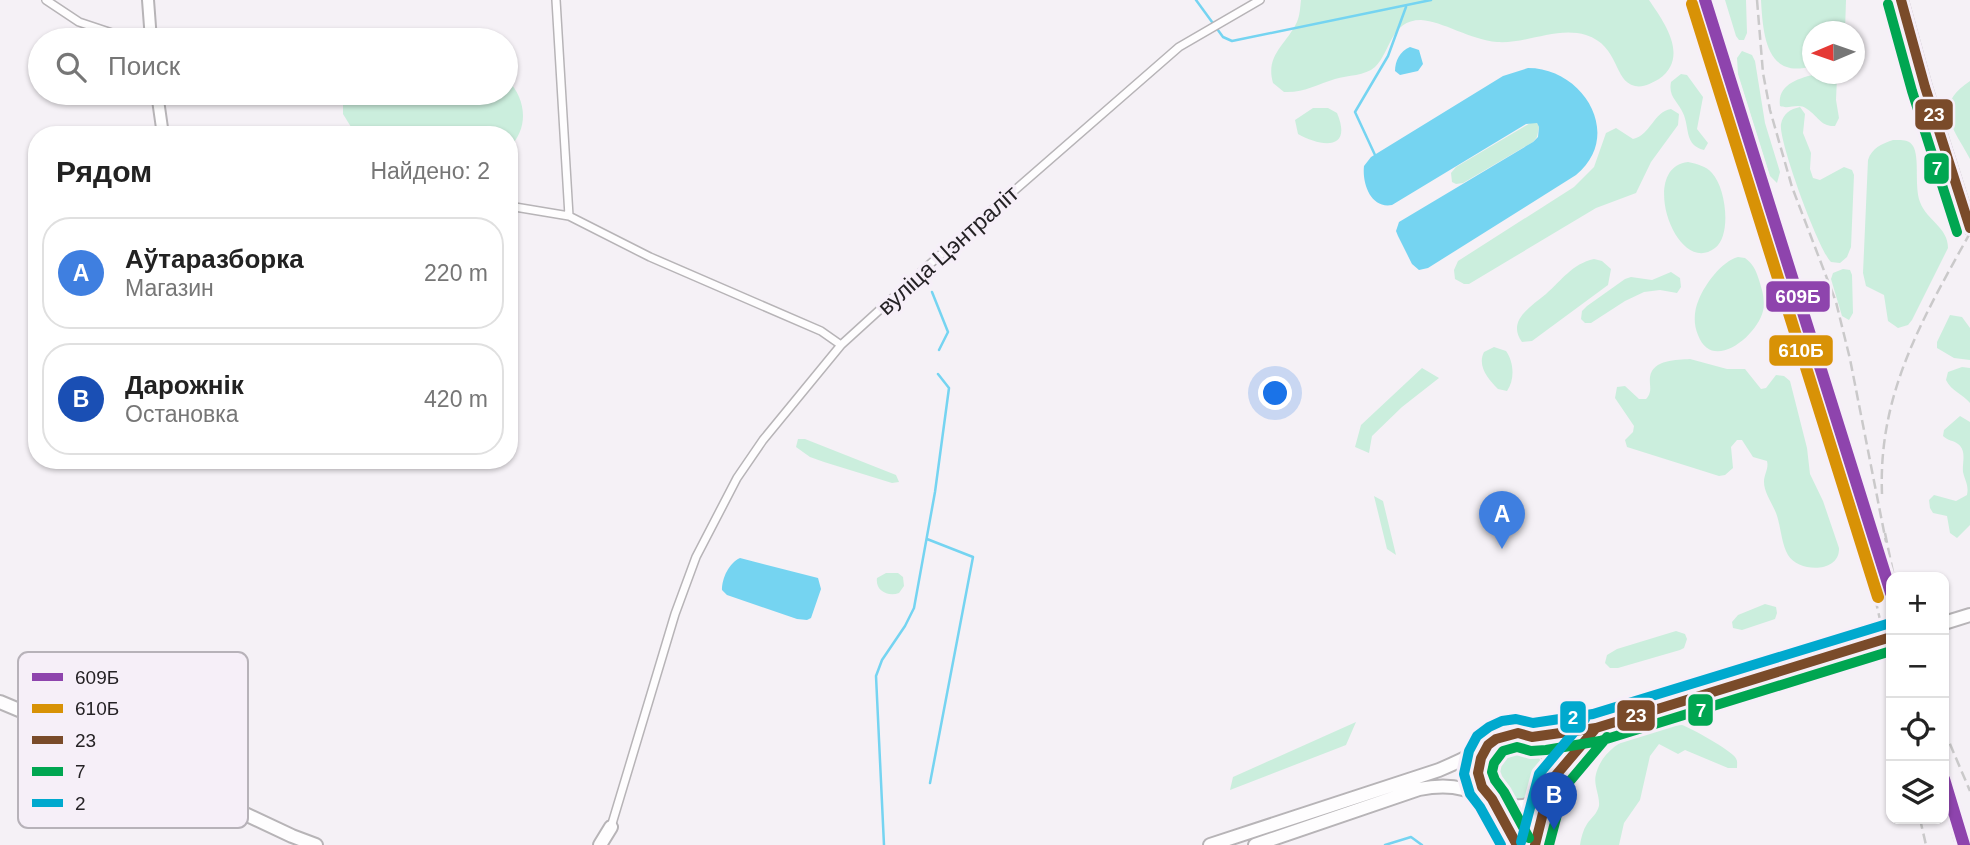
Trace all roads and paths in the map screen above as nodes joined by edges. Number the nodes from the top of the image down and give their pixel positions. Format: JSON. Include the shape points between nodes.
{"nodes":[{"id":1,"x":46,"y":0,"type":"edge"},
{"id":2,"x":148,"y":0,"type":"edge"},
{"id":3,"x":556,"y":0,"type":"edge"},
{"id":4,"x":1260,"y":0,"type":"edge"},
{"id":5,"x":1901,"y":0,"type":"edge"},
{"id":6,"x":97,"y":28,"type":"edge"},
{"id":7,"x":150,"y":28,"type":"edge"},
{"id":8,"x":158,"y":105,"type":"edge"},
{"id":9,"x":161,"y":126,"type":"edge"},
{"id":10,"x":518,"y":208,"type":"edge"},
{"id":11,"x":569,"y":216,"type":"junction"},
{"id":12,"x":1970,"y":228,"type":"edge"},
{"id":13,"x":841,"y":345,"type":"junction"},
{"id":14,"x":1970,"y":615,"type":"edge"},
{"id":15,"x":1949,"y":621,"type":"edge"},
{"id":16,"x":1886,"y":639,"type":"edge"},
{"id":17,"x":0,"y":702,"type":"edge"},
{"id":18,"x":18,"y":710,"type":"edge"},
{"id":19,"x":1596,"y":728,"type":"junction"},
{"id":20,"x":1532,"y":737,"type":"junction"},
{"id":21,"x":1488,"y":745,"type":"junction"},
{"id":22,"x":1550,"y":784,"type":"junction"},
{"id":23,"x":1492,"y":799,"type":"junction"},
{"id":24,"x":248,"y":814,"type":"edge"},
{"id":25,"x":611,"y":827,"type":"junction"},
{"id":26,"x":316,"y":845,"type":"edge"},
{"id":27,"x":600,"y":845,"type":"edge"},
{"id":28,"x":611,"y":845,"type":"edge"},
{"id":29,"x":1210,"y":845,"type":"edge"},
{"id":30,"x":1255,"y":845,"type":"edge"},
{"id":31,"x":1517,"y":845,"type":"edge"},
{"id":32,"x":1535,"y":845,"type":"edge"}],
"edges":[{"from":1,"to":6,"type":"street"},
{"from":2,"to":7,"type":"street"},
{"from":3,"to":11,"type":"street"},
{"from":4,"to":13,"type":"street","name":"вуліца Цэнтраліт","via":[[1168,56]]},
{"from":5,"to":12,"type":"main road"},
{"from":8,"to":9,"type":"street"},
{"from":10,"to":11,"type":"street"},
{"from":11,"to":13,"type":"street","via":[[650,257],[821,331]]},
{"from":13,"to":25,"type":"street","name":"вуліца Цэнтраліт","via":[[737,478],[696,557]]},
{"from":14,"to":15,"type":"main road"},
{"from":16,"to":19,"type":"main road","bridge":true},
{"from":17,"to":18,"type":"main road"},
{"from":19,"to":20,"type":"main road"},
{"from":19,"to":22,"type":"main road"},
{"from":20,"to":21,"type":"main road","via":[[1505,735]]},
{"from":20,"to":22,"type":"main road","via":[[1551,760]]},
{"from":21,"to":23,"type":"main road","via":[[1478,773]]},
{"from":21,"to":29,"type":"main road","via":[[1439,770]]},
{"from":22,"to":23,"type":"main road","via":[[1542,796],[1523,807],[1501,805]]},
{"from":22,"to":32,"type":"main road"},
{"from":23,"to":30,"type":"main road","via":[[1443,785],[1419,789]]},
{"from":23,"to":31,"type":"main road"},
{"from":24,"to":26,"type":"main road"},
{"from":25,"to":27,"type":"main road"},
{"from":25,"to":28,"type":"main road"}]}
